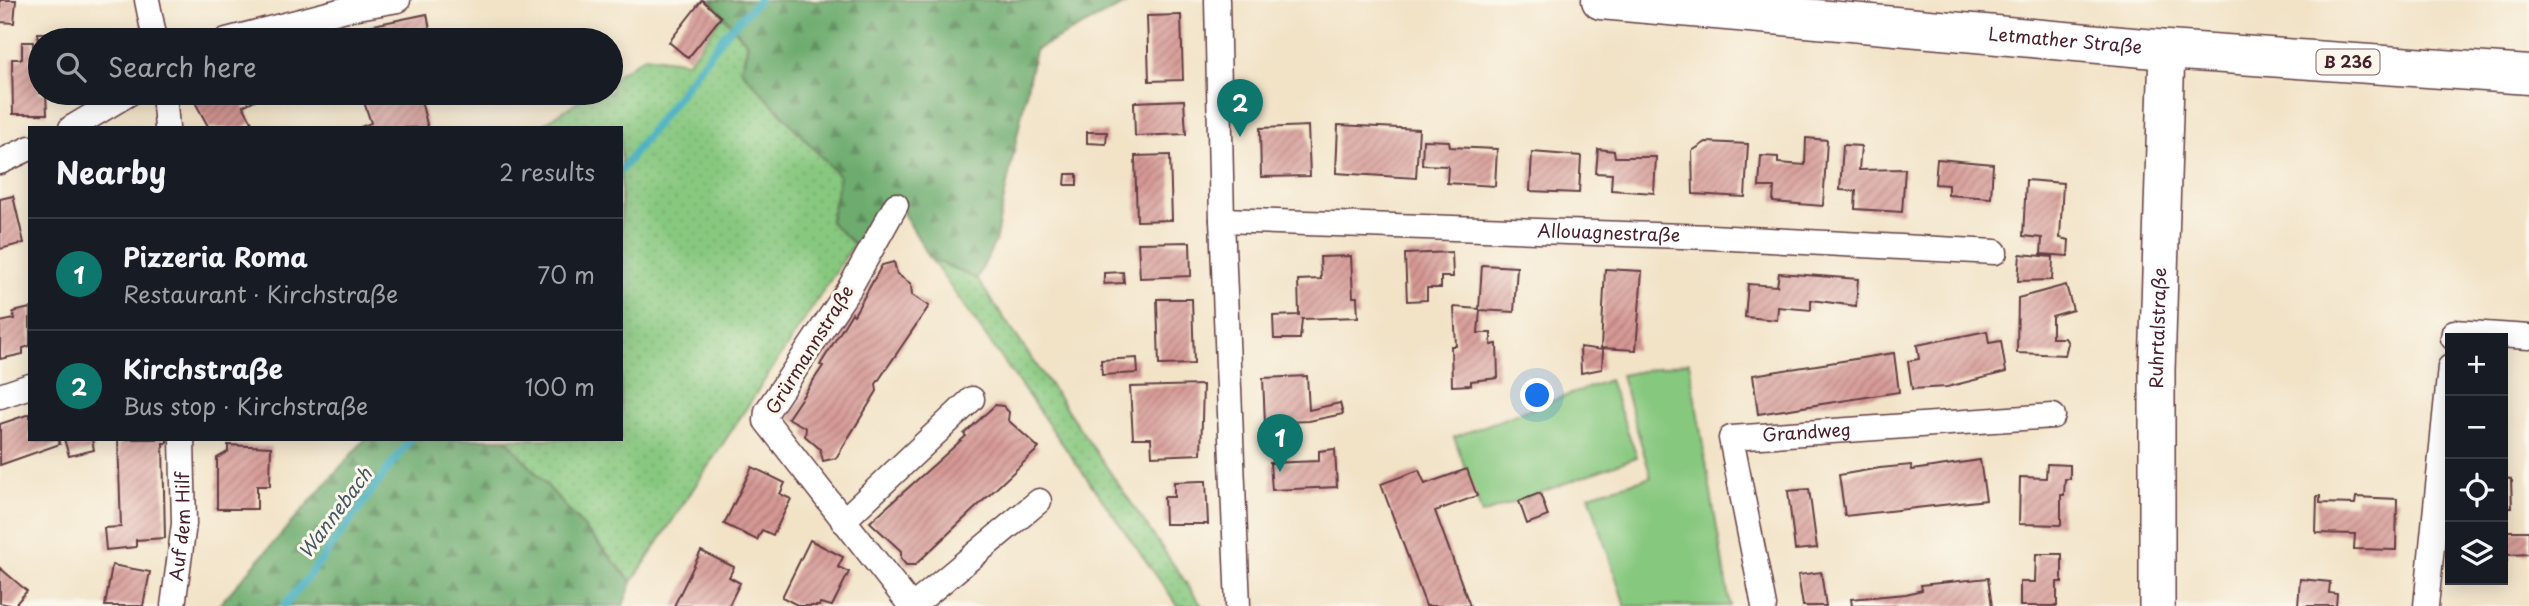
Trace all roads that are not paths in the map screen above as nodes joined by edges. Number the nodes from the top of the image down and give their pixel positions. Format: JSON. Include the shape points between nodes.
{"nodes":[{"id":1,"x":147,"y":0,"type":"edge"},
{"id":2,"x":398,"y":0,"type":"edge"},
{"id":3,"x":1217,"y":0,"type":"edge"},
{"id":4,"x":1601,"y":0,"type":"edge"},
{"id":5,"x":153,"y":28,"type":"edge"},
{"id":6,"x":273,"y":28,"type":"edge"},
{"id":7,"x":2167,"y":50,"type":"junction"},
{"id":8,"x":2529,"y":75,"type":"edge"},
{"id":9,"x":110,"y":105,"type":"edge"},
{"id":10,"x":165,"y":105,"type":"edge"},
{"id":11,"x":74,"y":126,"type":"edge"},
{"id":12,"x":167,"y":126,"type":"edge"},
{"id":13,"x":28,"y":149,"type":"edge"},
{"id":14,"x":0,"y":162,"type":"edge"},
{"id":15,"x":896,"y":205,"type":"dead end"},
{"id":16,"x":1222,"y":220,"type":"junction"},
{"id":17,"x":1995,"y":253,"type":"dead end"},
{"id":18,"x":2508,"y":336,"type":"edge"},
{"id":19,"x":2529,"y":337,"type":"edge"},
{"id":20,"x":28,"y":387,"type":"edge"},
{"id":21,"x":0,"y":396,"type":"edge"},
{"id":22,"x":2447,"y":396,"type":"edge"},
{"id":23,"x":972,"y":399,"type":"dead end"},
{"id":24,"x":2053,"y":416,"type":"dead end"},
{"id":25,"x":187,"y":441,"type":"edge"},
{"id":26,"x":1039,"y":500,"type":"dead end"},
{"id":27,"x":843,"y":521,"type":"junction"},
{"id":28,"x":173,"y":606,"type":"edge"},
{"id":29,"x":912,"y":606,"type":"edge"},
{"id":30,"x":1238,"y":606,"type":"edge"},
{"id":31,"x":1764,"y":606,"type":"edge"},
{"id":32,"x":2157,"y":606,"type":"edge"},
{"id":33,"x":2426,"y":606,"type":"edge"}],
"edges":[{"from":1,"to":5,"type":"street"},
{"from":2,"to":6,"type":"street"},
{"from":3,"to":16,"type":"street"},
{"from":4,"to":7,"type":"main road","name":"Letmather Straße","number":"B 236"},
{"from":7,"to":8,"type":"main road","name":"Letmather Straße","number":"B 236"},
{"from":7,"to":32,"type":"main road","name":"Ruhrtalstraße","via":[[2157,370]]},
{"from":9,"to":11,"type":"street"},
{"from":10,"to":12,"type":"street"},
{"from":13,"to":14,"type":"street"},
{"from":15,"to":27,"type":"street","name":"Grürmannstraße","via":[[849,289],[767,411],[766,421]]},
{"from":16,"to":17,"type":"street","name":"Allouagnestraße","via":[[1711,237]]},
{"from":16,"to":30,"type":"street"},
{"from":18,"to":19,"type":"street"},
{"from":20,"to":21,"type":"street"},
{"from":22,"to":33,"type":"street"},
{"from":23,"to":27,"type":"street"},
{"from":24,"to":31,"type":"street","name":"Grandweg","via":[[1731,438]]},
{"from":25,"to":28,"type":"street","name":"Auf dem Hilf","via":[[184,524]]},
{"from":26,"to":29,"type":"street","name":"Grürmannstraße"},
{"from":27,"to":29,"type":"street","name":"Grürmannstraße"}]}
